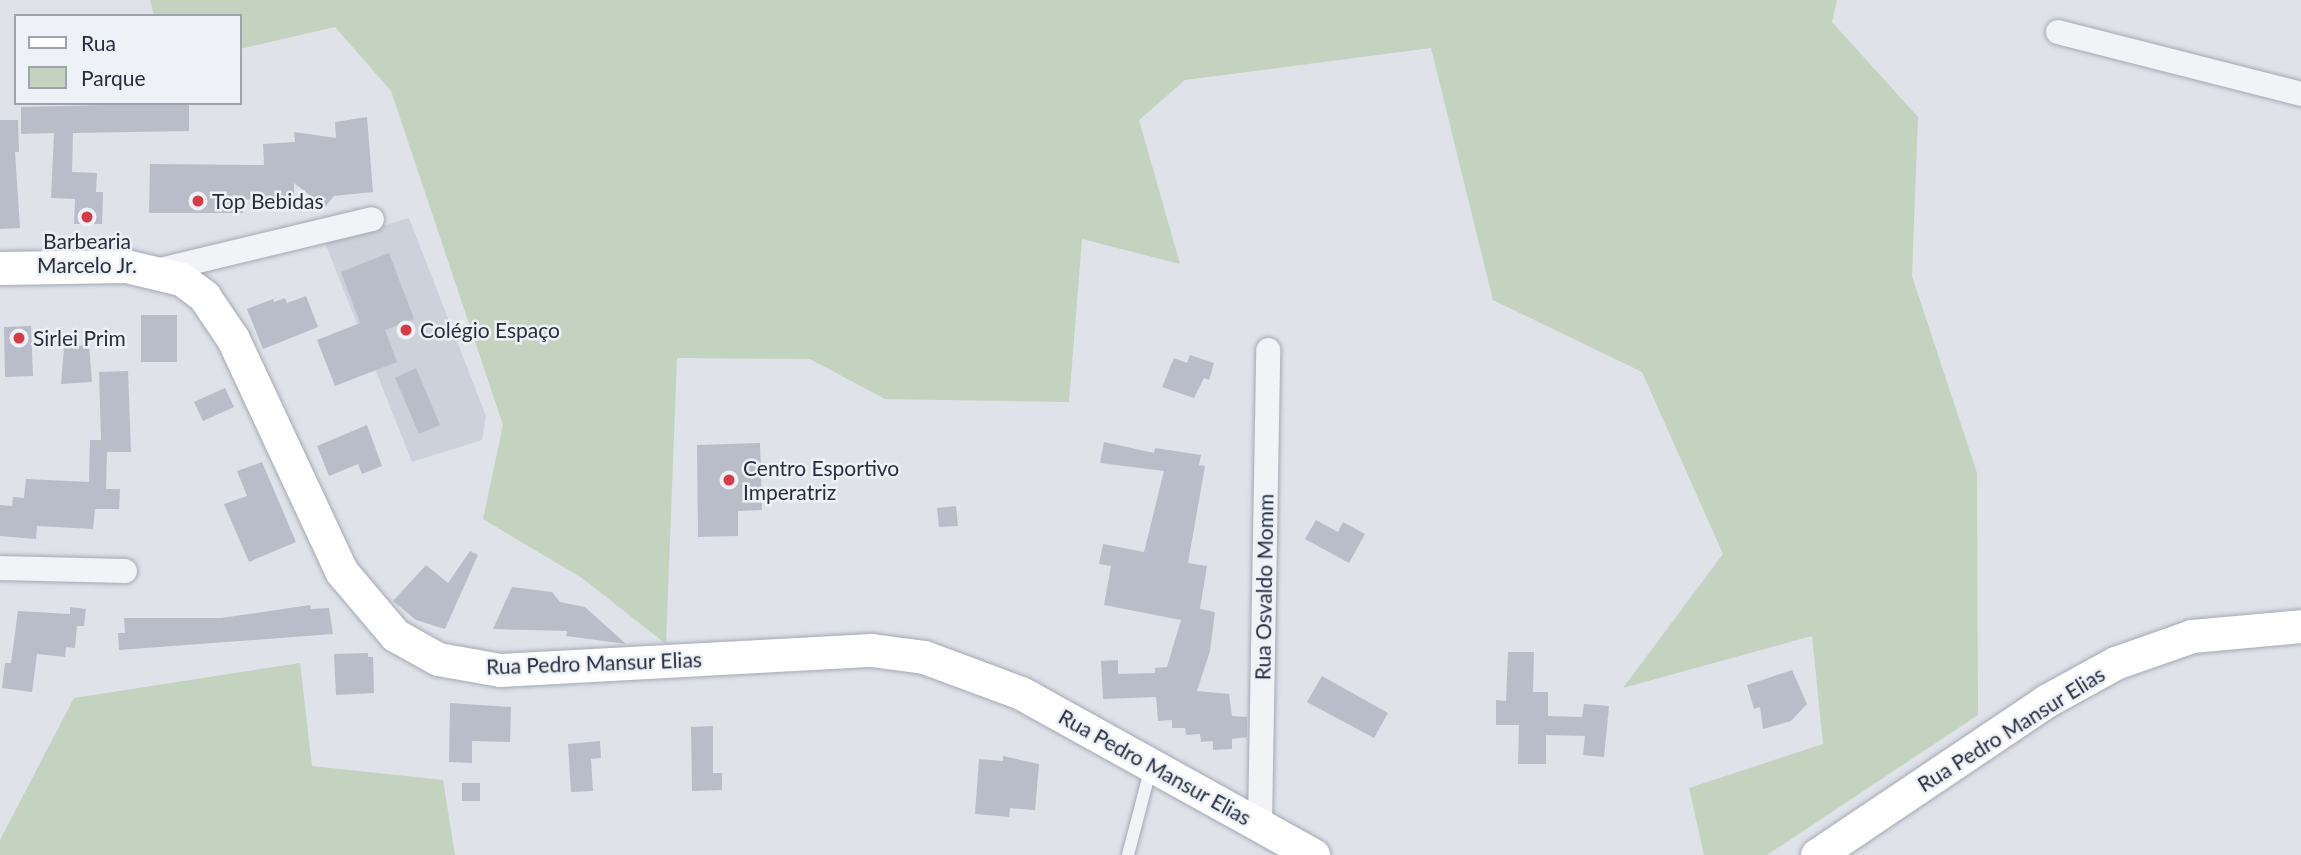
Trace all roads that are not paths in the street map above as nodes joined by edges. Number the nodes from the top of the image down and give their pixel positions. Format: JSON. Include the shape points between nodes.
{"nodes":[{"id":1,"x":2058,"y":32,"type":"dead end"},
{"id":2,"x":2301,"y":94,"type":"edge"},
{"id":3,"x":372,"y":219,"type":"dead end"},
{"id":4,"x":0,"y":268,"type":"edge"},
{"id":5,"x":156,"y":271,"type":"junction"},
{"id":6,"x":1268,"y":350,"type":"dead end"},
{"id":7,"x":0,"y":568,"type":"edge"},
{"id":8,"x":125,"y":571,"type":"dead end"},
{"id":9,"x":2301,"y":626,"type":"edge"},
{"id":10,"x":1151,"y":766,"type":"junction"},
{"id":11,"x":1260,"y":824,"type":"junction"},
{"id":12,"x":1128,"y":855,"type":"edge"},
{"id":13,"x":1313,"y":855,"type":"edge"},
{"id":14,"x":1818,"y":855,"type":"edge"}],
"edges":[{"from":1,"to":2,"type":"street"},
{"from":3,"to":5,"type":"street"},
{"from":4,"to":5,"type":"main road","name":"Rua Pedro Mansur Elias","via":[[103,265]]},
{"from":5,"to":10,"type":"main road","name":"Rua Pedro Mansur Elias","via":[[192,286],[221,317],[324,542],[357,595],[414,649],[438,659],[500,670],[896,652],[995,681]]},
{"from":6,"to":11,"type":"street","name":"Rua Osvaldo Momm"},
{"from":7,"to":8,"type":"street"},
{"from":9,"to":14,"type":"main road","name":"Rua Pedro Mansur Elias","via":[[2192,636],[2115,663],[2046,701]]},
{"from":10,"to":11,"type":"main road","name":"Rua Pedro Mansur Elias"},
{"from":10,"to":12,"type":"lane"},
{"from":11,"to":13,"type":"main road","name":"Rua Pedro Mansur Elias"}]}
